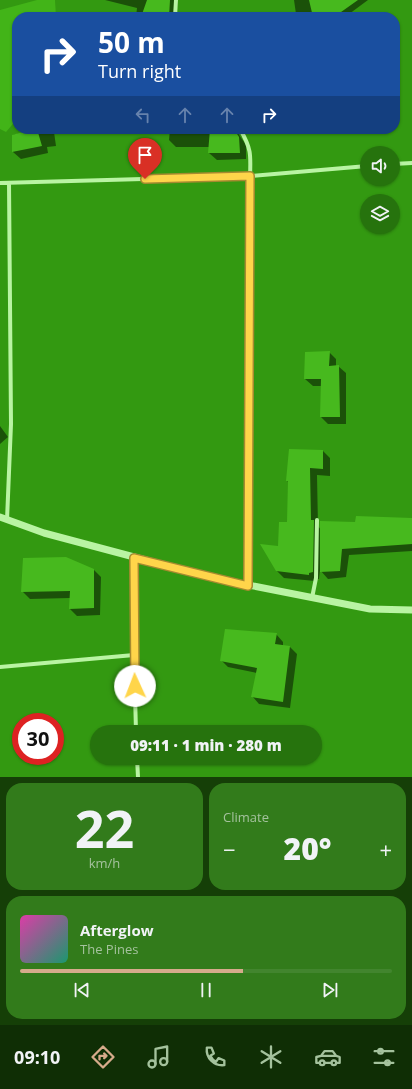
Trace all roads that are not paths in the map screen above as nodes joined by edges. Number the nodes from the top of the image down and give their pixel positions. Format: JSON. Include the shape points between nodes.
{"nodes":[{"id":1,"x":176,"y":0,"type":"edge"},
{"id":2,"x":175,"y":12,"type":"edge"},
{"id":3,"x":243,"y":134,"type":"edge"},
{"id":4,"x":412,"y":163,"type":"edge"},
{"id":5,"x":400,"y":164,"type":"edge"},
{"id":6,"x":360,"y":167,"type":"edge"},
{"id":7,"x":250,"y":176,"type":"junction"},
{"id":8,"x":0,"y":183,"type":"edge"},
{"id":9,"x":9,"y":183,"type":"junction"},
{"id":10,"x":4,"y":519,"type":"edge"},
{"id":11,"x":317,"y":520,"type":"dead end"},
{"id":12,"x":134,"y":558,"type":"junction"},
{"id":13,"x":248,"y":586,"type":"junction"},
{"id":14,"x":312,"y":598,"type":"junction"},
{"id":15,"x":412,"y":610,"type":"edge"},
{"id":16,"x":134,"y":656,"type":"junction"},
{"id":17,"x":0,"y":667,"type":"edge"},
{"id":18,"x":136,"y":725,"type":"edge"},
{"id":19,"x":137,"y":765,"type":"edge"},
{"id":20,"x":138,"y":777,"type":"edge"}],
"edges":[{"from":1,"to":2,"type":"street"},
{"from":3,"to":7,"type":"street","via":[[251,155]]},
{"from":4,"to":5,"type":"street"},
{"from":6,"to":7,"type":"street"},
{"from":7,"to":9,"type":"street"},
{"from":7,"to":13,"type":"street"},
{"from":8,"to":9,"type":"street"},
{"from":9,"to":10,"type":"street","via":[[11,424]]},
{"from":10,"to":12,"type":"street"},
{"from":11,"to":14,"type":"street","via":[[316,578]]},
{"from":12,"to":13,"type":"street"},
{"from":12,"to":16,"type":"street"},
{"from":13,"to":14,"type":"street"},
{"from":14,"to":15,"type":"street","via":[[370,609]]},
{"from":16,"to":17,"type":"street"},
{"from":16,"to":18,"type":"street"},
{"from":19,"to":20,"type":"street"}]}
